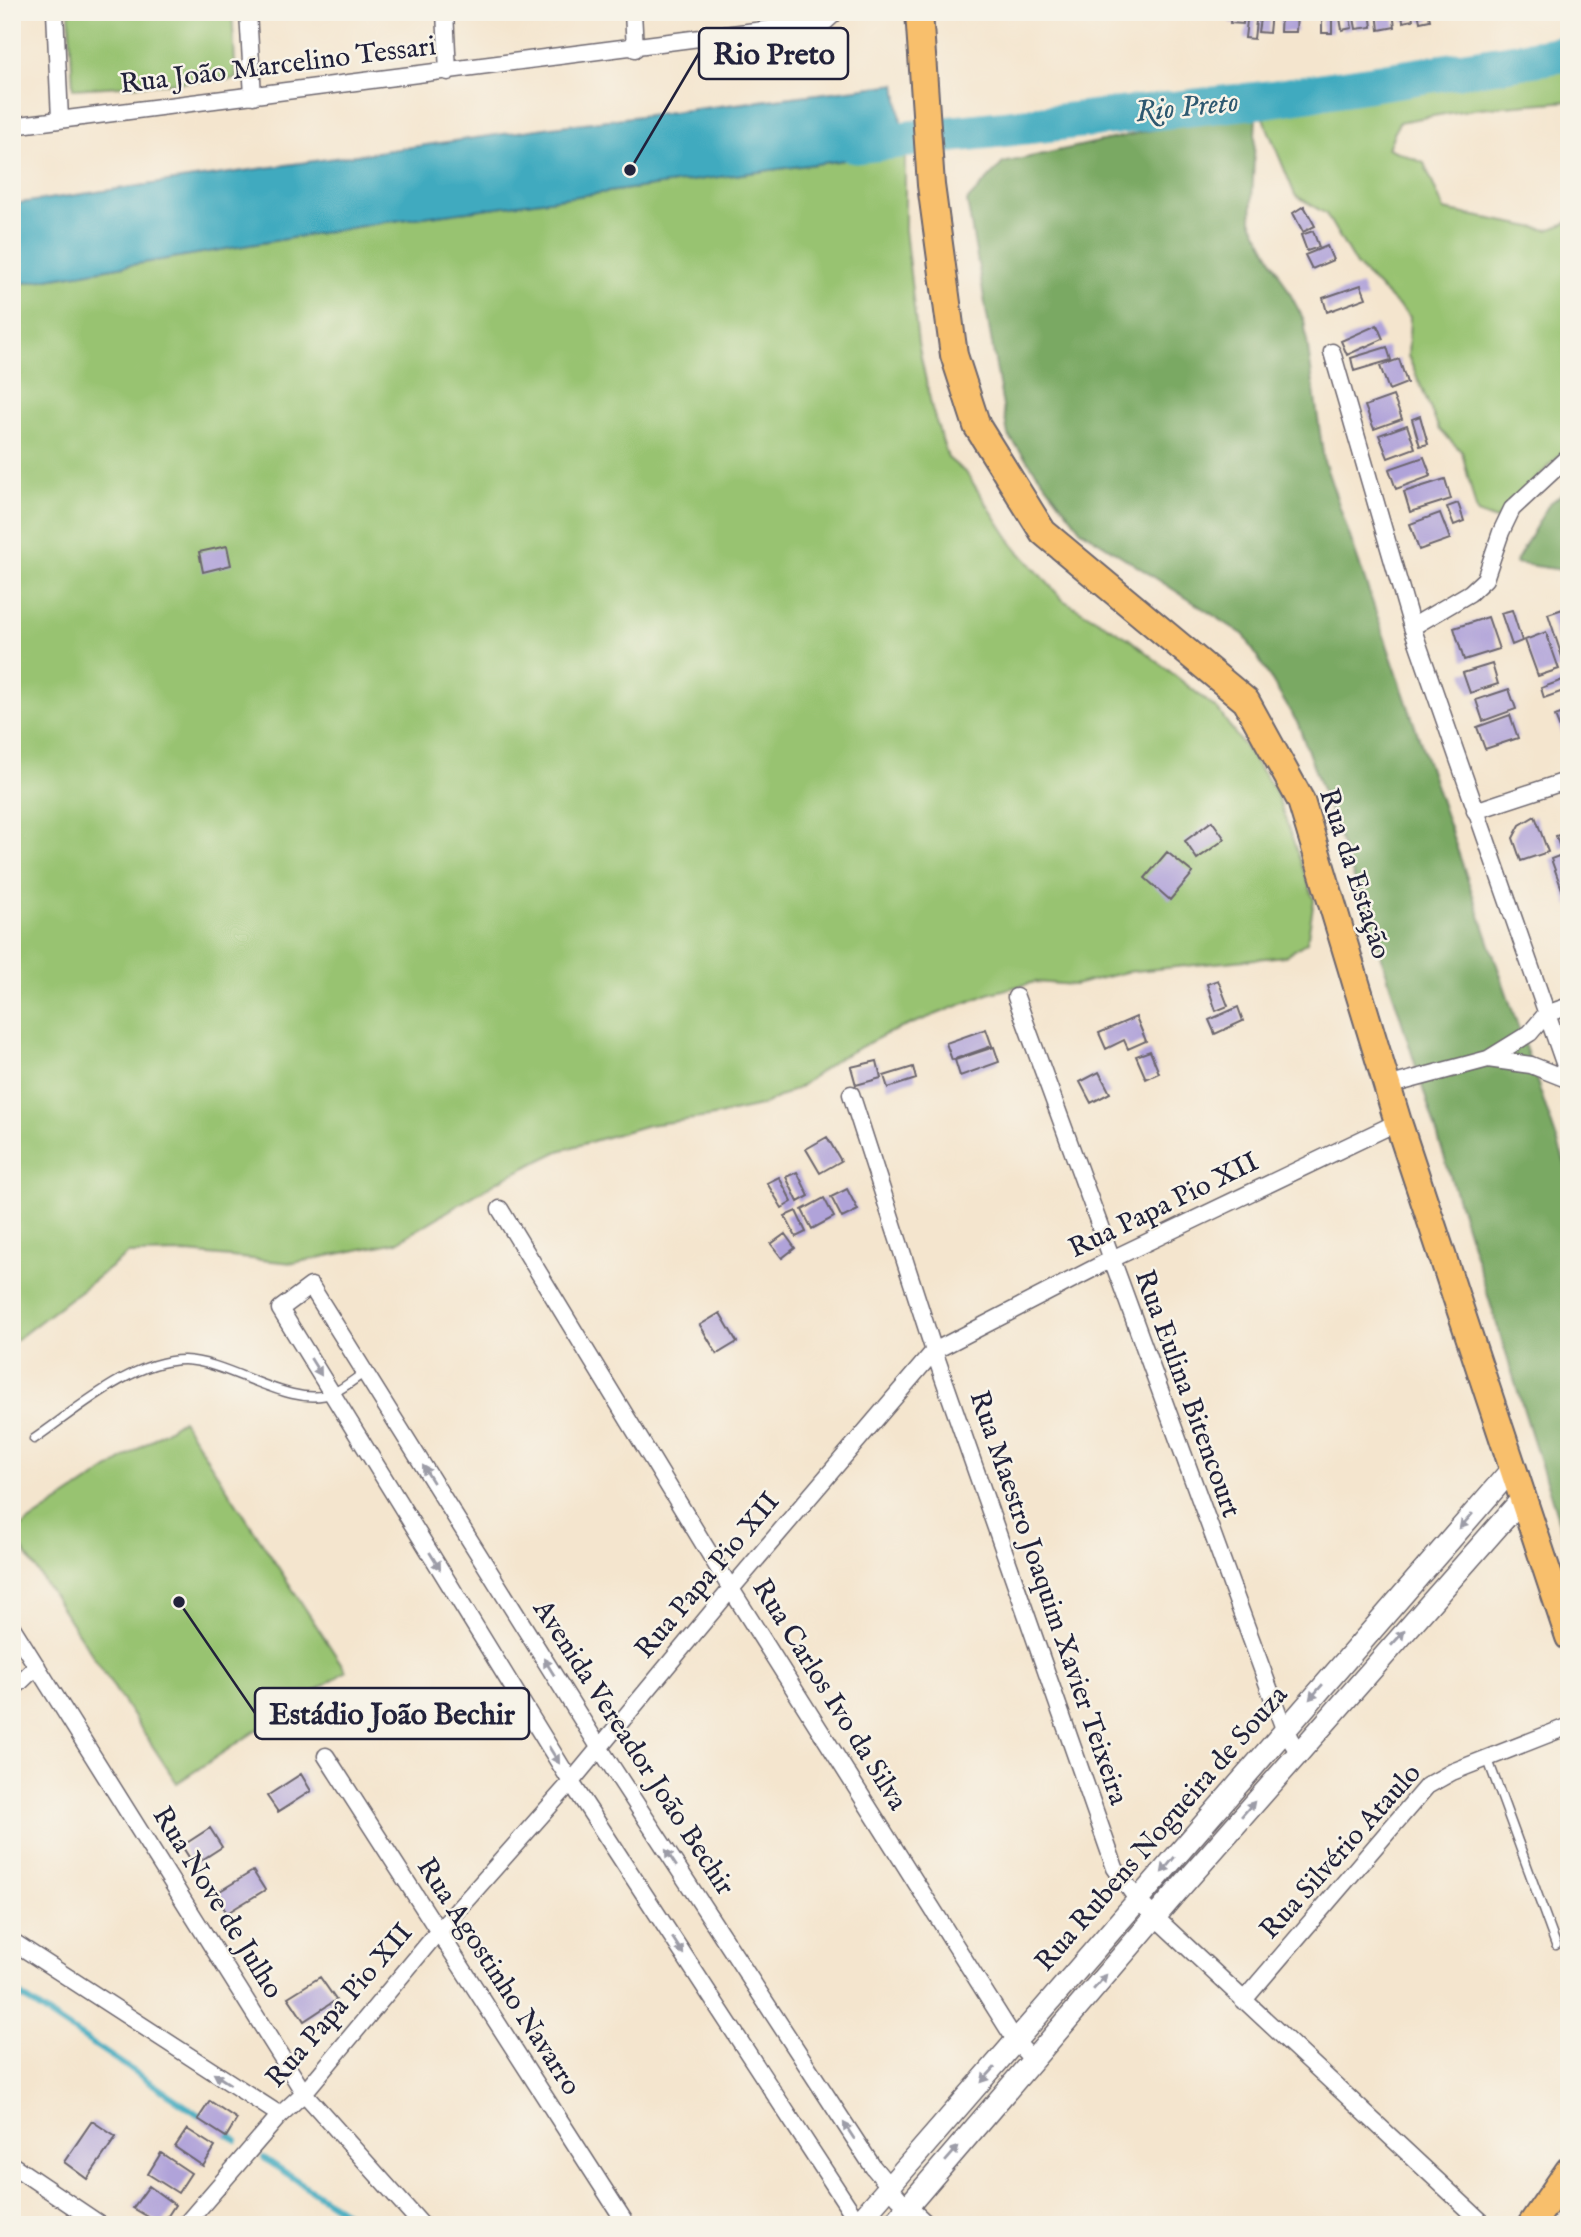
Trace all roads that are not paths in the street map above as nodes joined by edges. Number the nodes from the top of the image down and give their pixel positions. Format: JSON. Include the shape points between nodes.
{"nodes":[{"id":1,"x":55,"y":12,"type":"edge"},
{"id":2,"x":248,"y":12,"type":"edge"},
{"id":3,"x":444,"y":12,"type":"edge"},
{"id":4,"x":633,"y":12,"type":"edge"},
{"id":5,"x":836,"y":12,"type":"edge"},
{"id":6,"x":919,"y":12,"type":"edge"},
{"id":7,"x":635,"y":49,"type":"junction"},
{"id":8,"x":448,"y":72,"type":"junction"},
{"id":9,"x":253,"y":96,"type":"junction"},
{"id":10,"x":60,"y":119,"type":"junction"},
{"id":11,"x":12,"y":125,"type":"edge"},
{"id":12,"x":1332,"y":352,"type":"dead end"},
{"id":13,"x":1569,"y":456,"type":"edge"},
{"id":14,"x":1412,"y":627,"type":"junction"},
{"id":15,"x":1569,"y":780,"type":"edge"},
{"id":16,"x":1475,"y":811,"type":"junction"},
{"id":17,"x":1016,"y":997,"type":"dead end"},
{"id":18,"x":1569,"y":1006,"type":"edge"},
{"id":19,"x":1546,"y":1014,"type":"junction"},
{"id":20,"x":1488,"y":1059,"type":"junction"},
{"id":21,"x":1569,"y":1079,"type":"edge"},
{"id":22,"x":1387,"y":1086,"type":"junction"},
{"id":23,"x":851,"y":1094,"type":"dead end"},
{"id":24,"x":1398,"y":1122,"type":"junction"},
{"id":25,"x":500,"y":1209,"type":"dead end"},
{"id":26,"x":1110,"y":1260,"type":"junction"},
{"id":27,"x":934,"y":1351,"type":"junction"},
{"id":28,"x":365,"y":1372,"type":"junction"},
{"id":29,"x":332,"y":1394,"type":"junction"},
{"id":30,"x":34,"y":1439,"type":"dead end"},
{"id":31,"x":1511,"y":1469,"type":"junction"},
{"id":32,"x":1521,"y":1500,"type":"junction"},
{"id":33,"x":731,"y":1589,"type":"junction"},
{"id":34,"x":12,"y":1627,"type":"edge"},
{"id":35,"x":1569,"y":1637,"type":"edge"},
{"id":36,"x":37,"y":1666,"type":"junction"},
{"id":37,"x":12,"y":1690,"type":"edge"},
{"id":38,"x":1569,"y":1726,"type":"edge"},
{"id":39,"x":1284,"y":1729,"type":"junction"},
{"id":40,"x":599,"y":1747,"type":"junction"},
{"id":41,"x":1298,"y":1752,"type":"junction"},
{"id":42,"x":326,"y":1756,"type":"dead end"},
{"id":43,"x":1487,"y":1757,"type":"junction"},
{"id":44,"x":571,"y":1782,"type":"junction"},
{"id":45,"x":1138,"y":1901,"type":"junction"},
{"id":46,"x":1156,"y":1918,"type":"junction"},
{"id":47,"x":437,"y":1933,"type":"junction"},
{"id":48,"x":12,"y":1941,"type":"edge"},
{"id":49,"x":1556,"y":1945,"type":"dead end"},
{"id":50,"x":1243,"y":2001,"type":"junction"},
{"id":51,"x":1017,"y":2043,"type":"junction"},
{"id":52,"x":1033,"y":2060,"type":"junction"},
{"id":53,"x":304,"y":2093,"type":"junction"},
{"id":54,"x":280,"y":2115,"type":"junction"},
{"id":55,"x":12,"y":2165,"type":"edge"},
{"id":56,"x":1569,"y":2170,"type":"edge"},
{"id":57,"x":888,"y":2187,"type":"junction"},
{"id":58,"x":907,"y":2206,"type":"junction"},
{"id":59,"x":858,"y":2224,"type":"edge"},
{"id":60,"x":101,"y":2225,"type":"edge"},
{"id":61,"x":185,"y":2225,"type":"edge"},
{"id":62,"x":422,"y":2225,"type":"edge"},
{"id":63,"x":627,"y":2225,"type":"edge"},
{"id":64,"x":892,"y":2225,"type":"edge"},
{"id":65,"x":928,"y":2225,"type":"edge"},
{"id":66,"x":1485,"y":2225,"type":"edge"},
{"id":67,"x":1531,"y":2225,"type":"edge"}],
"edges":[{"from":1,"to":10,"type":"street"},
{"from":2,"to":9,"type":"street"},
{"from":3,"to":8,"type":"street"},
{"from":4,"to":7,"type":"street"},
{"from":5,"to":7,"type":"street","name":"Rua João Marcelino Tessari","via":[[825,23]]},
{"from":6,"to":22,"type":"main road","name":"Rua da Estação","via":[[931,185],[954,355],[977,426],[1043,532],[1247,701],[1301,801]]},
{"from":7,"to":8,"type":"street","name":"Rua João Marcelino Tessari"},
{"from":8,"to":9,"type":"street","name":"Rua João Marcelino Tessari"},
{"from":9,"to":10,"type":"street","name":"Rua João Marcelino Tessari"},
{"from":10,"to":11,"type":"street","name":"Rua João Marcelino Tessari"},
{"from":12,"to":14,"type":"street"},
{"from":13,"to":14,"type":"street","via":[[1512,509],[1485,579]]},
{"from":14,"to":16,"type":"street"},
{"from":15,"to":16,"type":"street"},
{"from":16,"to":19,"type":"street"},
{"from":17,"to":26,"type":"street","name":"Rua Eulina Bitencourt"},
{"from":18,"to":19,"type":"street"},
{"from":19,"to":20,"type":"street","via":[[1530,1033]]},
{"from":19,"to":21,"type":"street"},
{"from":20,"to":21,"type":"street","via":[[1531,1065]]},
{"from":20,"to":22,"type":"street"},
{"from":22,"to":24,"type":"main road","name":"Rua da Estação"},
{"from":23,"to":27,"type":"street","name":"Rua Maestro Joaquim Xavier Teixeira"},
{"from":24,"to":26,"type":"street","name":"Rua Papa Pio XII"},
{"from":24,"to":31,"type":"main road","name":"Rua da Estação"},
{"from":25,"to":33,"type":"street","name":"Rua Carlos Ivo da Silva"},
{"from":26,"to":27,"type":"street","name":"Rua Papa Pio XII"},
{"from":26,"to":39,"type":"street","name":"Rua Eulina Bitencourt"},
{"from":27,"to":33,"type":"street","name":"Rua Papa Pio XII"},
{"from":27,"to":45,"type":"street","name":"Rua Maestro Joaquim Xavier Teixeira","via":[[1115,1868]]},
{"from":28,"to":29,"type":"lane"},
{"from":28,"to":29,"type":"street","name":"Avenida Vereador João Bechir","one_way":true,"via":[[311,1286],[280,1309]]},
{"from":40,"to":28,"type":"street","name":"Avenida Vereador João Bechir","one_way":true},
{"from":29,"to":30,"type":"lane","via":[[281,1391],[214,1364],[183,1360],[146,1366]]},
{"from":29,"to":44,"type":"street","one_way":true},
{"from":31,"to":32,"type":"main road","name":"Rua da Estação"},
{"from":31,"to":39,"type":"street","name":"Rua Rubens Nogueira de Souza","one_way":true},
{"from":32,"to":35,"type":"main road","name":"Rua da Estação"},
{"from":41,"to":32,"type":"street","name":"Rua Rubens Nogueira de Souza","one_way":true},
{"from":33,"to":40,"type":"street","name":"Rua Papa Pio XII"},
{"from":33,"to":51,"type":"street","name":"Rua Carlos Ivo da Silva"},
{"from":34,"to":36,"type":"street","name":"Rua Nove de Julho"},
{"from":36,"to":37,"type":"street"},
{"from":36,"to":53,"type":"street","name":"Rua Nove de Julho"},
{"from":38,"to":43,"type":"street","name":"Rua Silvério Ataulo"},
{"from":39,"to":41,"type":"street","name":"Rua Eulina Bitencourt"},
{"from":39,"to":45,"type":"street","name":"Rua Rubens Nogueira de Souza","one_way":true},
{"from":40,"to":44,"type":"street","name":"Rua Papa Pio XII"},
{"from":57,"to":40,"type":"street","name":"Avenida Vereador João Bechir","one_way":true},
{"from":46,"to":41,"type":"street","name":"Rua Rubens Nogueira de Souza","one_way":true},
{"from":42,"to":47,"type":"street","name":"Rua Agostinho Navarro"},
{"from":43,"to":49,"type":"lane"},
{"from":43,"to":50,"type":"street","name":"Rua Silvério Ataulo","via":[[1427,1786]]},
{"from":44,"to":47,"type":"street","name":"Rua Papa Pio XII"},
{"from":44,"to":59,"type":"street","one_way":true},
{"from":45,"to":46,"type":"street","name":"Rua Maestro Joaquim Xavier Teixeira"},
{"from":45,"to":51,"type":"street","name":"Rua Rubens Nogueira de Souza"},
{"from":46,"to":50,"type":"street","name":"Rua Maestro Joaquim Xavier Teixeira"},
{"from":52,"to":46,"type":"street","name":"Rua Rubens Nogueira de Souza","one_way":true},
{"from":47,"to":53,"type":"street","name":"Rua Papa Pio XII"},
{"from":47,"to":63,"type":"street","name":"Rua Agostinho Navarro"},
{"from":54,"to":48,"type":"street","one_way":true},
{"from":50,"to":66,"type":"street","name":"Rua Maestro Joaquim Xavier Teixeira"},
{"from":51,"to":52,"type":"street","name":"Rua Carlos Ivo da Silva"},
{"from":51,"to":57,"type":"street","name":"Rua Rubens Nogueira de Souza","one_way":true},
{"from":58,"to":52,"type":"street","name":"Rua Rubens Nogueira de Souza","one_way":true},
{"from":53,"to":54,"type":"street","name":"Rua Papa Pio XII"},
{"from":53,"to":62,"type":"street","name":"Rua Nove de Julho"},
{"from":54,"to":61,"type":"street","name":"Rua Papa Pio XII"},
{"from":55,"to":60,"type":"street"},
{"from":56,"to":67,"type":"main road"},
{"from":57,"to":58,"type":"street","name":"Avenida Vereador João Bechir"},
{"from":57,"to":59,"type":"street","name":"Rua Rubens Nogueira de Souza"},
{"from":58,"to":64,"type":"street","name":"Rua Rubens Nogueira de Souza"},
{"from":58,"to":65,"type":"street","name":"Avenida Vereador João Bechir"}]}
